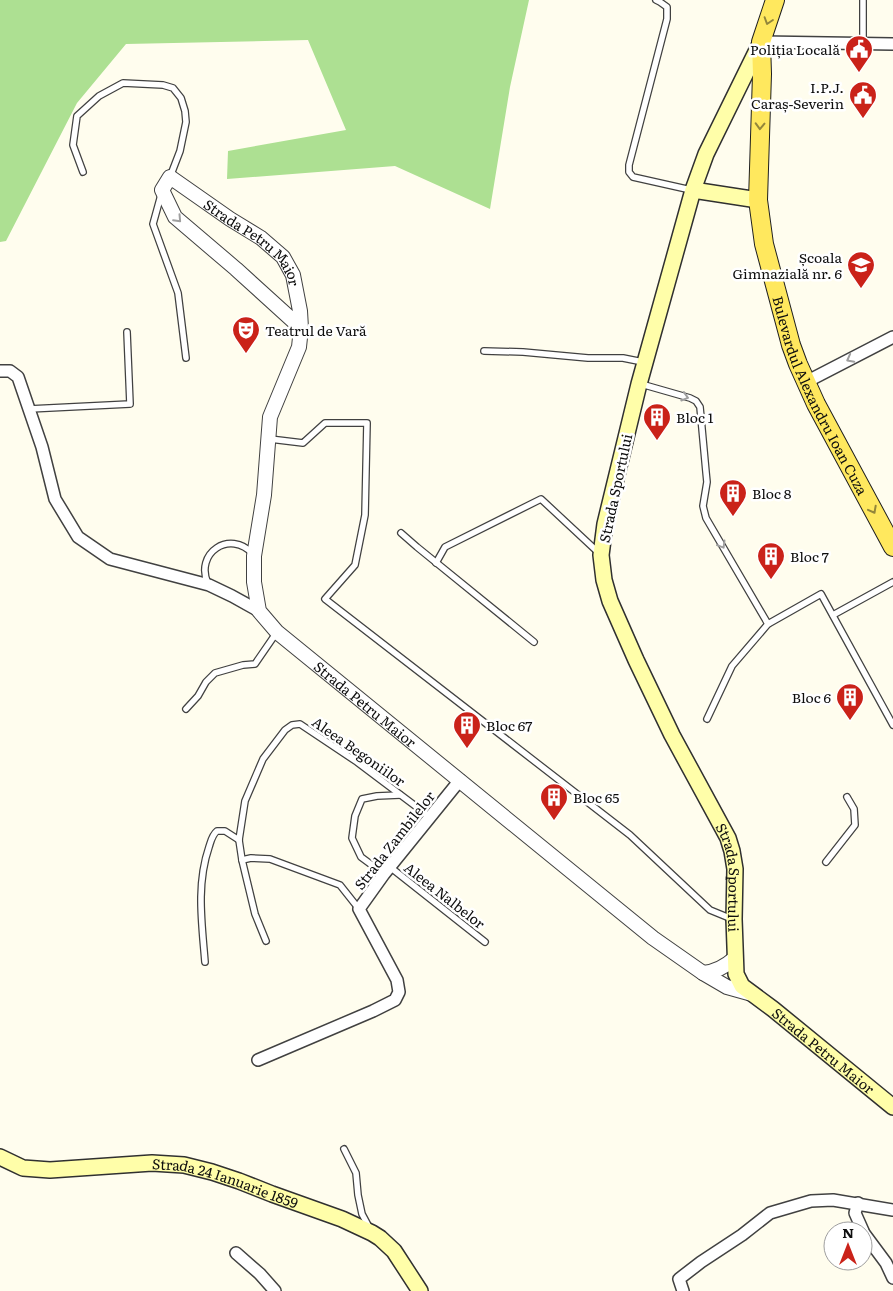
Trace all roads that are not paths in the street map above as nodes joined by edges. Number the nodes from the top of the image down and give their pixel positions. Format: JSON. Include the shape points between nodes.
{"nodes":[{"id":1,"x":656,"y":0,"type":"edge"},
{"id":2,"x":775,"y":0,"type":"edge"},
{"id":3,"x":863,"y":0,"type":"edge"},
{"id":4,"x":761,"y":42,"type":"junction"},
{"id":5,"x":862,"y":44,"type":"junction"},
{"id":6,"x":893,"y":44,"type":"edge"},
{"id":7,"x":83,"y":172,"type":"dead end"},
{"id":8,"x":170,"y":177,"type":"junction"},
{"id":9,"x":162,"y":190,"type":"junction"},
{"id":10,"x":693,"y":190,"type":"junction"},
{"id":11,"x":758,"y":200,"type":"junction"},
{"id":12,"x":301,"y":328,"type":"junction"},
{"id":13,"x":127,"y":332,"type":"dead end"},
{"id":14,"x":893,"y":337,"type":"edge"},
{"id":15,"x":484,"y":351,"type":"dead end"},
{"id":16,"x":186,"y":358,"type":"dead end"},
{"id":17,"x":644,"y":362,"type":"junction"},
{"id":18,"x":0,"y":371,"type":"edge"},
{"id":19,"x":806,"y":382,"type":"junction"},
{"id":20,"x":638,"y":384,"type":"junction"},
{"id":21,"x":29,"y":409,"type":"junction"},
{"id":22,"x":268,"y":438,"type":"junction"},
{"id":23,"x":401,"y":532,"type":"dead end"},
{"id":24,"x":893,"y":547,"type":"edge"},
{"id":25,"x":601,"y":555,"type":"junction"},
{"id":26,"x":254,"y":556,"type":"junction"},
{"id":27,"x":436,"y":563,"type":"junction"},
{"id":28,"x":893,"y":582,"type":"edge"},
{"id":29,"x":209,"y":585,"type":"junction"},
{"id":30,"x":259,"y":611,"type":"junction"},
{"id":31,"x":833,"y":615,"type":"junction"},
{"id":32,"x":768,"y":624,"type":"junction"},
{"id":33,"x":277,"y":632,"type":"junction"},
{"id":34,"x":534,"y":642,"type":"dead end"},
{"id":35,"x":186,"y":708,"type":"dead end"},
{"id":36,"x":707,"y":719,"type":"dead end"},
{"id":37,"x":893,"y":725,"type":"edge"},
{"id":38,"x":460,"y":780,"type":"junction"},
{"id":39,"x":400,"y":795,"type":"junction"},
{"id":40,"x":847,"y":797,"type":"dead end"},
{"id":41,"x":430,"y":817,"type":"junction"},
{"id":42,"x":239,"y":840,"type":"junction"},
{"id":43,"x":242,"y":860,"type":"junction"},
{"id":44,"x":826,"y":862,"type":"dead end"},
{"id":45,"x":387,"y":871,"type":"junction"},
{"id":46,"x":360,"y":909,"type":"junction"},
{"id":47,"x":734,"y":919,"type":"junction"},
{"id":48,"x":266,"y":941,"type":"dead end"},
{"id":49,"x":485,"y":942,"type":"dead end"},
{"id":50,"x":735,"y":958,"type":"junction"},
{"id":51,"x":205,"y":962,"type":"dead end"},
{"id":52,"x":703,"y":974,"type":"junction"},
{"id":53,"x":755,"y":995,"type":"junction"},
{"id":54,"x":258,"y":1060,"type":"dead end"},
{"id":55,"x":893,"y":1107,"type":"edge"},
{"id":56,"x":344,"y":1149,"type":"dead end"},
{"id":57,"x":0,"y":1157,"type":"edge"},
{"id":58,"x":858,"y":1203,"type":"junction"},
{"id":59,"x":893,"y":1210,"type":"edge"},
{"id":60,"x":859,"y":1221,"type":"edge"},
{"id":61,"x":372,"y":1233,"type":"junction"},
{"id":62,"x":873,"y":1245,"type":"edge"},
{"id":63,"x":236,"y":1253,"type":"dead end"},
{"id":64,"x":893,"y":1278,"type":"edge"},
{"id":65,"x":275,"y":1291,"type":"edge"},
{"id":66,"x":420,"y":1291,"type":"edge"},
{"id":67,"x":683,"y":1291,"type":"edge"}],
"edges":[{"from":1,"to":10,"type":"lane","via":[[666,8],[667,19],[629,172],[633,177]]},
{"from":2,"to":4,"type":"main road","name":"Bulevardul Alexandru Ioan Cuza","one_way":true},
{"from":3,"to":5,"type":"lane"},
{"from":4,"to":5,"type":"street"},
{"from":4,"to":10,"type":"main road","name":"Strada Sportului","via":[[706,154]]},
{"from":4,"to":11,"type":"main road","name":"Bulevardul Alexandru Ioan Cuza","one_way":true},
{"from":5,"to":6,"type":"street"},
{"from":7,"to":8,"type":"lane","via":[[73,145],[77,116],[99,96],[124,83],[163,85],[173,88],[181,98],[186,122],[180,152]]},
{"from":8,"to":9,"type":"street"},
{"from":8,"to":12,"type":"street","name":"Strada Petru Maior","via":[[261,238],[283,257],[293,275]]},
{"from":9,"to":12,"type":"street","name":"Strada Petru Maior","one_way":true,"via":[[175,217]]},
{"from":9,"to":16,"type":"lane","via":[[153,224],[178,293]]},
{"from":10,"to":11,"type":"main road"},
{"from":10,"to":17,"type":"main road","name":"Strada Sportului"},
{"from":11,"to":19,"type":"main road","name":"Bulevardul Alexandru Ioan Cuza","via":[[768,260],[791,345]]},
{"from":12,"to":22,"type":"street","name":"Strada Petru Maior","via":[[299,348],[270,416]]},
{"from":13,"to":21,"type":"lane","via":[[130,404]]},
{"from":14,"to":19,"type":"street","one_way":true},
{"from":15,"to":17,"type":"lane","via":[[623,358]]},
{"from":17,"to":20,"type":"main road","name":"Strada Sportului"},
{"from":18,"to":21,"type":"street","via":[[10,371],[18,377]]},
{"from":19,"to":24,"type":"main road","name":"Bulevardul Alexandru Ioan Cuza","one_way":true},
{"from":20,"to":25,"type":"main road","name":"Strada Sportului","via":[[605,524]]},
{"from":20,"to":32,"type":"lane","one_way":true,"via":[[696,400],[700,407],[706,518]]},
{"from":21,"to":29,"type":"street","via":[[55,499],[78,537],[110,558]]},
{"from":22,"to":26,"type":"street","name":"Strada Petru Maior","via":[[264,495]]},
{"from":22,"to":47,"type":"lane","via":[[303,443],[325,423],[367,423],[365,515],[355,565],[324,599],[630,836],[710,910]]},
{"from":23,"to":27,"type":"lane"},
{"from":25,"to":27,"type":"lane","via":[[541,499],[445,547]]},
{"from":25,"to":47,"type":"main road","name":"Strada Sportului","via":[[610,601],[636,660],[672,736],[728,838],[735,869]]},
{"from":26,"to":29,"type":"lane","via":[[241,545],[224,544],[217,548],[210,554],[204,569]]},
{"from":26,"to":30,"type":"street","name":"Strada Petru Maior"},
{"from":27,"to":34,"type":"lane"},
{"from":28,"to":31,"type":"lane"},
{"from":29,"to":30,"type":"street"},
{"from":30,"to":33,"type":"street","name":"Strada Petru Maior"},
{"from":31,"to":32,"type":"lane","via":[[821,594]]},
{"from":31,"to":37,"type":"lane"},
{"from":32,"to":36,"type":"lane","via":[[732,666]]},
{"from":33,"to":35,"type":"lane","via":[[255,664],[215,673]]},
{"from":33,"to":38,"type":"street","name":"Strada Petru Maior"},
{"from":38,"to":41,"type":"street","name":"Strada Zambilelor"},
{"from":38,"to":52,"type":"street","name":"Strada Petru Maior","via":[[653,938]]},
{"from":39,"to":41,"type":"lane","name":"Aleea Begoniilor"},
{"from":39,"to":42,"type":"lane","name":"Aleea Begoniilor","via":[[300,724],[292,725],[263,759],[245,801]]},
{"from":39,"to":45,"type":"lane","via":[[362,799],[355,816],[352,838],[361,858]]},
{"from":40,"to":44,"type":"lane","via":[[854,808],[856,826]]},
{"from":41,"to":45,"type":"street","name":"Strada Zambilelor"},
{"from":42,"to":43,"type":"lane","name":"Aleea Begoniilor"},
{"from":42,"to":51,"type":"lane","via":[[225,831],[217,831],[206,855],[200,904]]},
{"from":43,"to":46,"type":"lane","via":[[270,859],[340,885]]},
{"from":43,"to":48,"type":"lane","name":"Aleea Begoniilor"},
{"from":45,"to":46,"type":"street","name":"Strada Zambilelor"},
{"from":45,"to":49,"type":"lane","name":"Aleea Nalbelor"},
{"from":46,"to":54,"type":"street","name":"Strada Zambilelor","via":[[397,980],[400,992],[395,1000]]},
{"from":47,"to":50,"type":"main road","name":"Strada Sportului"},
{"from":50,"to":52,"type":"street","via":[[725,967]]},
{"from":50,"to":53,"type":"main road","name":"Strada Petru Maior"},
{"from":52,"to":53,"type":"street","name":"Strada Petru Maior","via":[[727,987]]},
{"from":53,"to":55,"type":"main road","name":"Strada Petru Maior"},
{"from":56,"to":61,"type":"lane","via":[[356,1173],[362,1214]]},
{"from":57,"to":61,"type":"main road","name":"Strada 24 Ianuarie 1859","via":[[23,1168],[50,1170],[152,1163],[184,1165],[239,1181]]},
{"from":58,"to":59,"type":"street"},
{"from":58,"to":60,"type":"street","via":[[856,1213]]},
{"from":58,"to":67,"type":"street","via":[[811,1202],[770,1212],[679,1279]]},
{"from":61,"to":66,"type":"main road","name":"Strada 24 Ianuarie 1859","via":[[394,1251]]},
{"from":62,"to":64,"type":"street"},
{"from":63,"to":65,"type":"street"}]}
